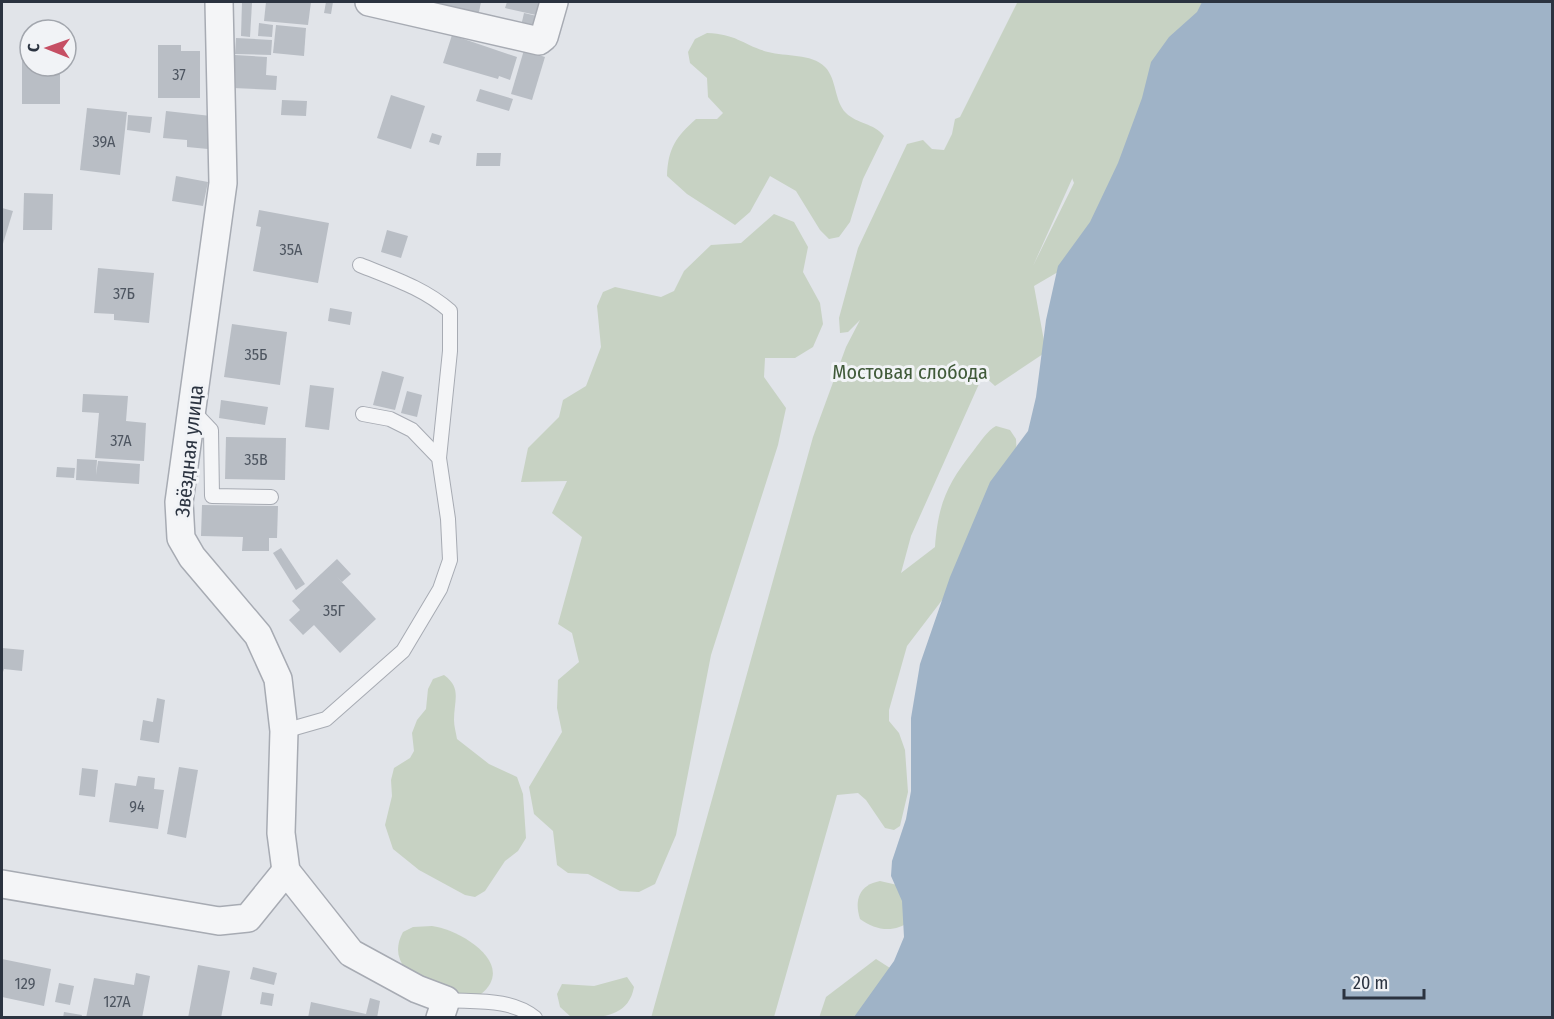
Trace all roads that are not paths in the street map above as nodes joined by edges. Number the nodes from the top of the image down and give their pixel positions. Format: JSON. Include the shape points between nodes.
{"nodes":[{"id":1,"x":219,"y":2,"type":"edge"},
{"id":2,"x":369,"y":2,"type":"edge"},
{"id":3,"x":554,"y":2,"type":"edge"},
{"id":4,"x":360,"y":265,"type":"dead end"},
{"id":5,"x":192,"y":410,"type":"junction"},
{"id":6,"x":363,"y":414,"type":"dead end"},
{"id":7,"x":439,"y":458,"type":"junction"},
{"id":8,"x":271,"y":497,"type":"dead end"},
{"id":9,"x":284,"y":731,"type":"junction"},
{"id":10,"x":286,"y":871,"type":"junction"},
{"id":11,"x":2,"y":884,"type":"edge"},
{"id":12,"x":443,"y":1009,"type":"edge"},
{"id":13,"x":535,"y":1017,"type":"edge"}],
"edges":[{"from":1,"to":5,"type":"street","name":"Звёздная улица","via":[[223,183]]},
{"from":2,"to":3,"type":"street","via":[[539,41],[544,37]]},
{"from":4,"to":7,"type":"lane","via":[[410,285],[450,311]]},
{"from":5,"to":8,"type":"lane","via":[[211,430],[212,496]]},
{"from":5,"to":9,"type":"street","name":"Звёздная улица","via":[[179,502],[181,538],[192,557],[258,635],[278,679]]},
{"from":6,"to":7,"type":"lane","via":[[390,419],[412,430]]},
{"from":7,"to":9,"type":"lane","via":[[450,560],[440,590],[403,651],[326,719]]},
{"from":9,"to":10,"type":"street","name":"Звёздная улица","via":[[281,833]]},
{"from":10,"to":11,"type":"street","via":[[248,918],[219,921]]},
{"from":10,"to":12,"type":"street","via":[[351,953],[417,989]]},
{"from":12,"to":13,"type":"lane","via":[[499,1003],[526,1010]]}]}
